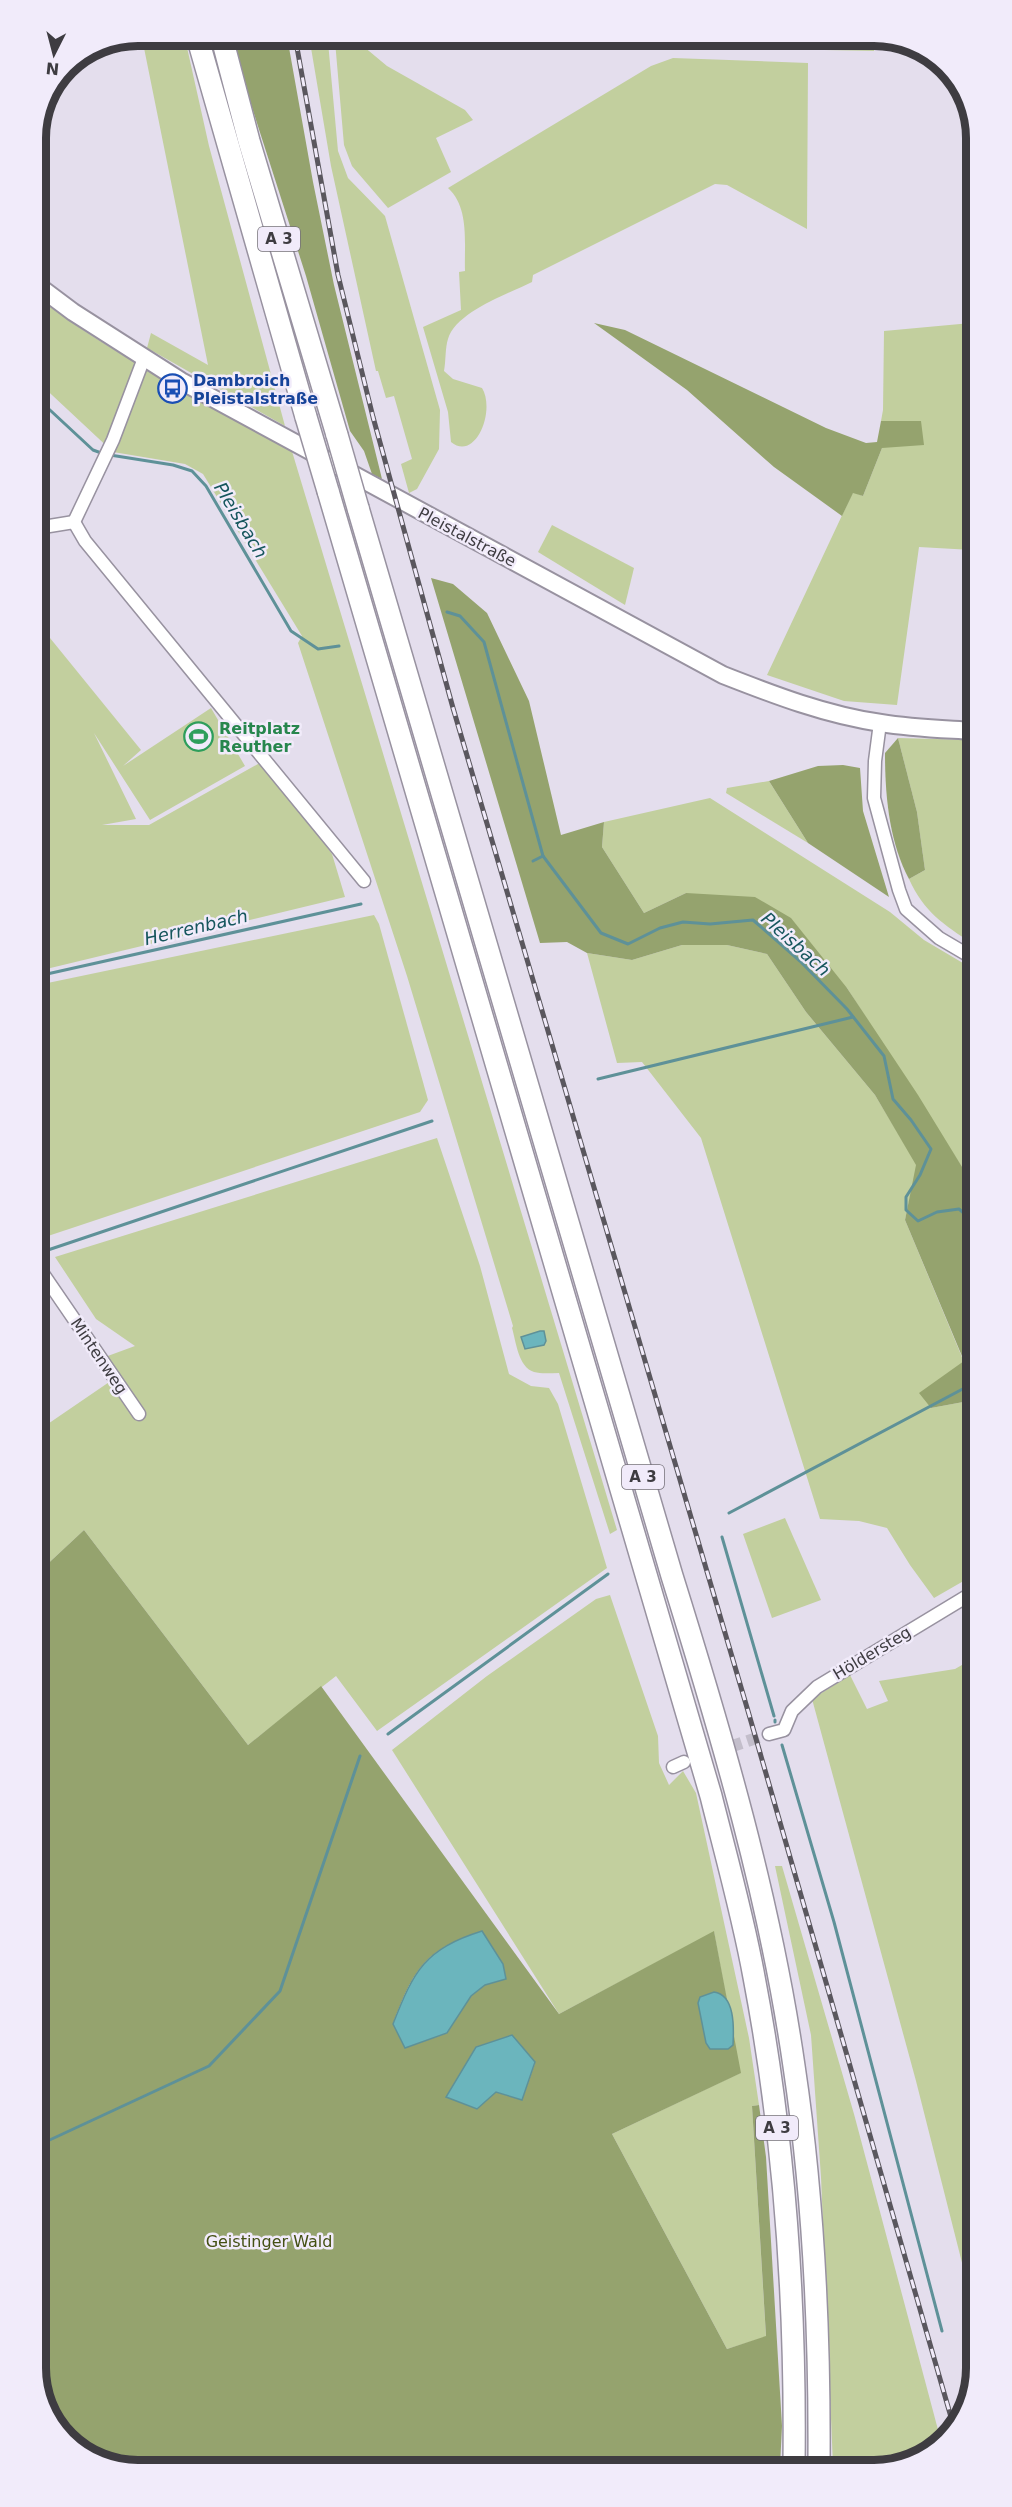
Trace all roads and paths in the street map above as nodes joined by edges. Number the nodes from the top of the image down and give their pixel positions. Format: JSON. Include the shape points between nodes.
{"nodes":[{"id":1,"x":199,"y":46,"type":"edge"},
{"id":2,"x":224,"y":46,"type":"edge"},
{"id":3,"x":47,"y":292,"type":"edge"},
{"id":4,"x":144,"y":358,"type":"junction"},
{"id":5,"x":74,"y":522,"type":"junction"},
{"id":6,"x":47,"y":526,"type":"edge"},
{"id":7,"x":880,"y":723,"type":"junction"},
{"id":8,"x":966,"y":730,"type":"edge"},
{"id":9,"x":364,"y":881,"type":"dead end"},
{"id":10,"x":966,"y":954,"type":"edge"},
{"id":11,"x":46,"y":1279,"type":"edge"},
{"id":12,"x":139,"y":1414,"type":"dead end"},
{"id":13,"x":966,"y":1597,"type":"edge"},
{"id":14,"x":769,"y":1734,"type":"tunnel mouth"},
{"id":15,"x":794,"y":2460,"type":"edge"},
{"id":16,"x":819,"y":2460,"type":"edge"}],
"edges":[{"from":1,"to":15,"type":"highway","number":"A 3","bridge":true,"via":[[711,1796],[736,1894],[770,2069],[788,2221]]},
{"from":2,"to":16,"type":"highway","number":"A 3","bridge":true,"via":[[708,1691],[760,1886],[794,2065],[809,2187],[818,2306]]},
{"from":3,"to":4,"type":"main road","name":"Pleistalstraße"},
{"from":4,"to":5,"type":"street","via":[[113,440]]},
{"from":4,"to":7,"type":"main road","name":"Pleistalstraße","via":[[723,675],[802,704]]},
{"from":5,"to":6,"type":"street"},
{"from":5,"to":9,"type":"street","via":[[85,541]]},
{"from":7,"to":8,"type":"main road","name":"Pleistalstraße"},
{"from":7,"to":10,"type":"street","via":[[874,798],[906,909],[939,939]]},
{"from":11,"to":12,"type":"street","name":"Mintenweg"},
{"from":13,"to":14,"type":"street","name":"Höldersteg","via":[[817,1687],[792,1711],[784,1730]]}]}
